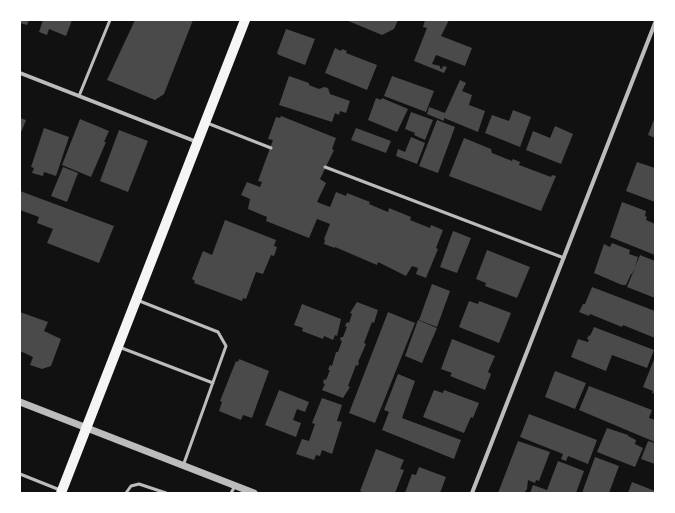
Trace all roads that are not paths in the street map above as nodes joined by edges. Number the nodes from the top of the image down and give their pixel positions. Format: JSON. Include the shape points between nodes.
{"nodes":[{"id":1,"x":110,"y":20,"type":"edge"},
{"id":2,"x":245,"y":20,"type":"edge"},
{"id":3,"x":655,"y":23,"type":"edge"},
{"id":4,"x":20,"y":73,"type":"edge"},
{"id":5,"x":79,"y":96,"type":"junction"},
{"id":6,"x":205,"y":122,"type":"junction"},
{"id":7,"x":198,"y":142,"type":"junction"},
{"id":8,"x":271,"y":148,"type":"dead end"},
{"id":9,"x":325,"y":167,"type":"dead end"},
{"id":10,"x":564,"y":258,"type":"junction"},
{"id":11,"x":136,"y":300,"type":"junction"},
{"id":12,"x":118,"y":346,"type":"junction"},
{"id":13,"x":213,"y":383,"type":"junction"},
{"id":14,"x":20,"y":402,"type":"edge"},
{"id":15,"x":87,"y":428,"type":"junction"},
{"id":16,"x":183,"y":466,"type":"junction"},
{"id":17,"x":20,"y":474,"type":"edge"},
{"id":18,"x":236,"y":486,"type":"junction"},
{"id":19,"x":62,"y":492,"type":"edge"},
{"id":20,"x":126,"y":493,"type":"edge"},
{"id":21,"x":166,"y":493,"type":"edge"},
{"id":22,"x":231,"y":493,"type":"edge"},
{"id":23,"x":254,"y":493,"type":"edge"},
{"id":24,"x":472,"y":493,"type":"edge"}],
"edges":[{"from":1,"to":5,"type":"lane"},
{"from":2,"to":6,"type":"main road"},
{"from":3,"to":10,"type":"street"},
{"from":4,"to":5,"type":"street"},
{"from":5,"to":7,"type":"street"},
{"from":6,"to":7,"type":"main road"},
{"from":6,"to":8,"type":"lane"},
{"from":7,"to":11,"type":"main road"},
{"from":9,"to":10,"type":"lane"},
{"from":10,"to":24,"type":"street"},
{"from":11,"to":12,"type":"main road"},
{"from":11,"to":13,"type":"lane","via":[[218,332],[226,346]]},
{"from":12,"to":13,"type":"lane"},
{"from":12,"to":15,"type":"main road"},
{"from":13,"to":16,"type":"lane"},
{"from":14,"to":15,"type":"street"},
{"from":15,"to":16,"type":"street"},
{"from":15,"to":19,"type":"main road"},
{"from":16,"to":18,"type":"street"},
{"from":17,"to":19,"type":"lane"},
{"from":18,"to":22,"type":"lane"},
{"from":18,"to":23,"type":"street"},
{"from":20,"to":21,"type":"lane","via":[[131,486],[139,484]]}]}
